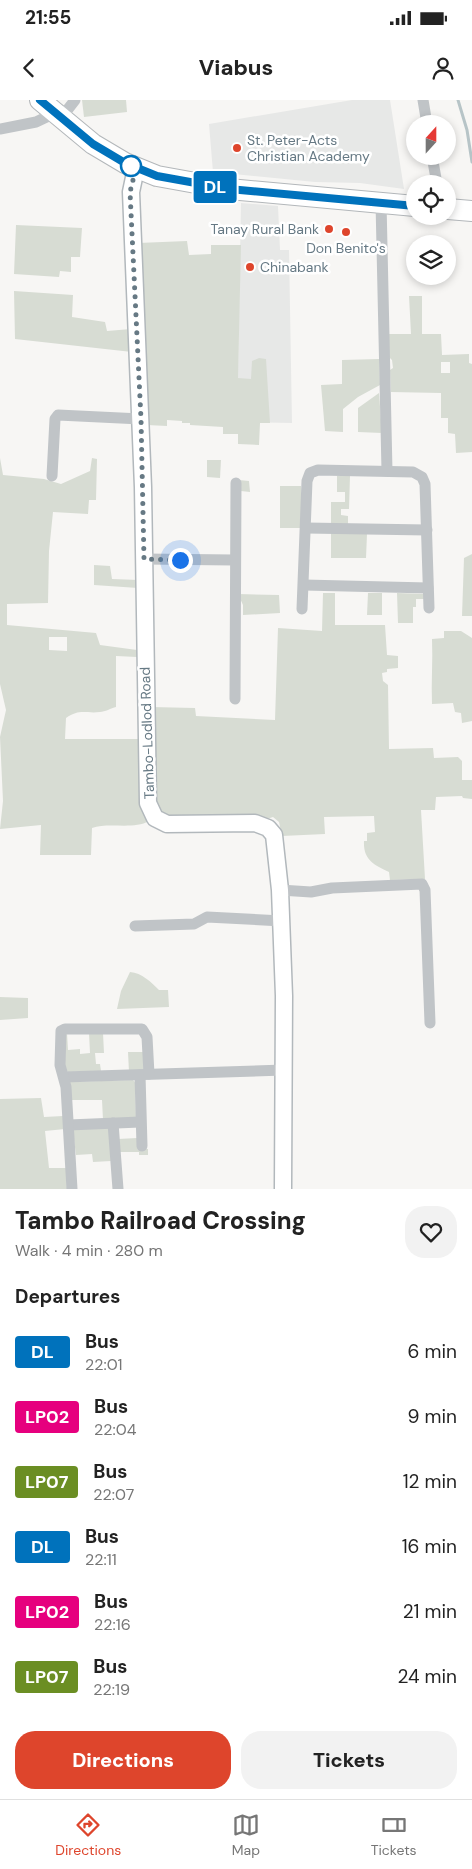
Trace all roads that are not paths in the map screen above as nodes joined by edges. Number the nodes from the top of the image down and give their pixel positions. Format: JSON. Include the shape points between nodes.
{"nodes":[{"id":1,"x":75,"y":100,"type":"edge"},
{"id":2,"x":423,"y":100,"type":"edge"},
{"id":3,"x":52,"y":110,"type":"edge"},
{"id":4,"x":426,"y":115,"type":"edge"},
{"id":5,"x":0,"y":129,"type":"edge"},
{"id":6,"x":136,"y":168,"type":"junction"},
{"id":7,"x":381,"y":202,"type":"junction"},
{"id":8,"x":406,"y":205,"type":"edge"},
{"id":9,"x":456,"y":209,"type":"edge"},
{"id":10,"x":472,"y":211,"type":"edge"},
{"id":11,"x":141,"y":419,"type":"junction"},
{"id":12,"x":387,"y":471,"type":"junction"},
{"id":13,"x":52,"y":476,"type":"dead end"},
{"id":14,"x":236,"y":483,"type":"dead end"},
{"id":15,"x":306,"y":528,"type":"junction"},
{"id":16,"x":427,"y":530,"type":"junction"},
{"id":17,"x":144,"y":559,"type":"junction"},
{"id":18,"x":234,"y":560,"type":"junction"},
{"id":19,"x":304,"y":585,"type":"junction"},
{"id":20,"x":428,"y":588,"type":"junction"},
{"id":21,"x":429,"y":608,"type":"dead end"},
{"id":22,"x":302,"y":609,"type":"dead end"},
{"id":23,"x":235,"y":699,"type":"dead end"},
{"id":24,"x":280,"y":890,"type":"junction"},
{"id":25,"x":282,"y":921,"type":"junction"},
{"id":26,"x":136,"y":926,"type":"dead end"},
{"id":27,"x":430,"y":1023,"type":"dead end"},
{"id":28,"x":284,"y":1070,"type":"junction"},
{"id":29,"x":144,"y":1075,"type":"junction"},
{"id":30,"x":64,"y":1077,"type":"junction"},
{"id":31,"x":140,"y":1122,"type":"junction"},
{"id":32,"x":112,"y":1123,"type":"junction"},
{"id":33,"x":69,"y":1125,"type":"junction"},
{"id":34,"x":142,"y":1146,"type":"dead end"},
{"id":35,"x":72,"y":1189,"type":"edge"},
{"id":36,"x":118,"y":1189,"type":"edge"},
{"id":37,"x":283,"y":1189,"type":"edge"}],
"edges":[{"from":1,"to":3,"type":"street"},
{"from":2,"to":4,"type":"street"},
{"from":3,"to":5,"type":"street","via":[[36,122]]},
{"from":3,"to":6,"type":"highway","via":[[93,144]]},
{"from":6,"to":7,"type":"highway","via":[[171,179],[229,189]]},
{"from":6,"to":11,"type":"street","name":"Tambo-Lodlod Road","via":[[130,192]]},
{"from":7,"to":8,"type":"highway"},
{"from":7,"to":12,"type":"street"},
{"from":9,"to":10,"type":"highway"},
{"from":11,"to":13,"type":"street","via":[[58,415],[55,419]]},
{"from":11,"to":17,"type":"street","name":"Tambo-Lodlod Road"},
{"from":12,"to":15,"type":"street","via":[[314,470],[307,481]]},
{"from":12,"to":16,"type":"street","via":[[416,472],[422,477]]},
{"from":14,"to":18,"type":"street"},
{"from":15,"to":16,"type":"street"},
{"from":15,"to":19,"type":"street"},
{"from":16,"to":20,"type":"street"},
{"from":17,"to":18,"type":"street"},
{"from":17,"to":24,"type":"street","name":"Tambo-Lodlod Road","via":[[150,809],[157,823],[252,822],[268,828],[275,838]]},
{"from":18,"to":23,"type":"street"},
{"from":19,"to":20,"type":"street"},
{"from":19,"to":22,"type":"street"},
{"from":20,"to":21,"type":"street"},
{"from":24,"to":25,"type":"street","name":"Tambo-Lodlod Road"},
{"from":24,"to":27,"type":"street","via":[[311,892],[422,884],[425,890]]},
{"from":25,"to":26,"type":"street","via":[[207,917],[194,924]]},
{"from":25,"to":28,"type":"street","name":"Tambo-Lodlod Road"},
{"from":28,"to":29,"type":"street"},
{"from":28,"to":37,"type":"street","name":"Tambo-Lodlod Road"},
{"from":29,"to":30,"type":"street"},
{"from":29,"to":30,"type":"street","via":[[147,1037],[142,1029],[65,1029],[59,1035],[60,1065]]},
{"from":29,"to":31,"type":"street"},
{"from":30,"to":33,"type":"street"},
{"from":31,"to":32,"type":"street"},
{"from":31,"to":34,"type":"street"},
{"from":32,"to":33,"type":"street"},
{"from":32,"to":36,"type":"street"},
{"from":33,"to":35,"type":"street"}]}
